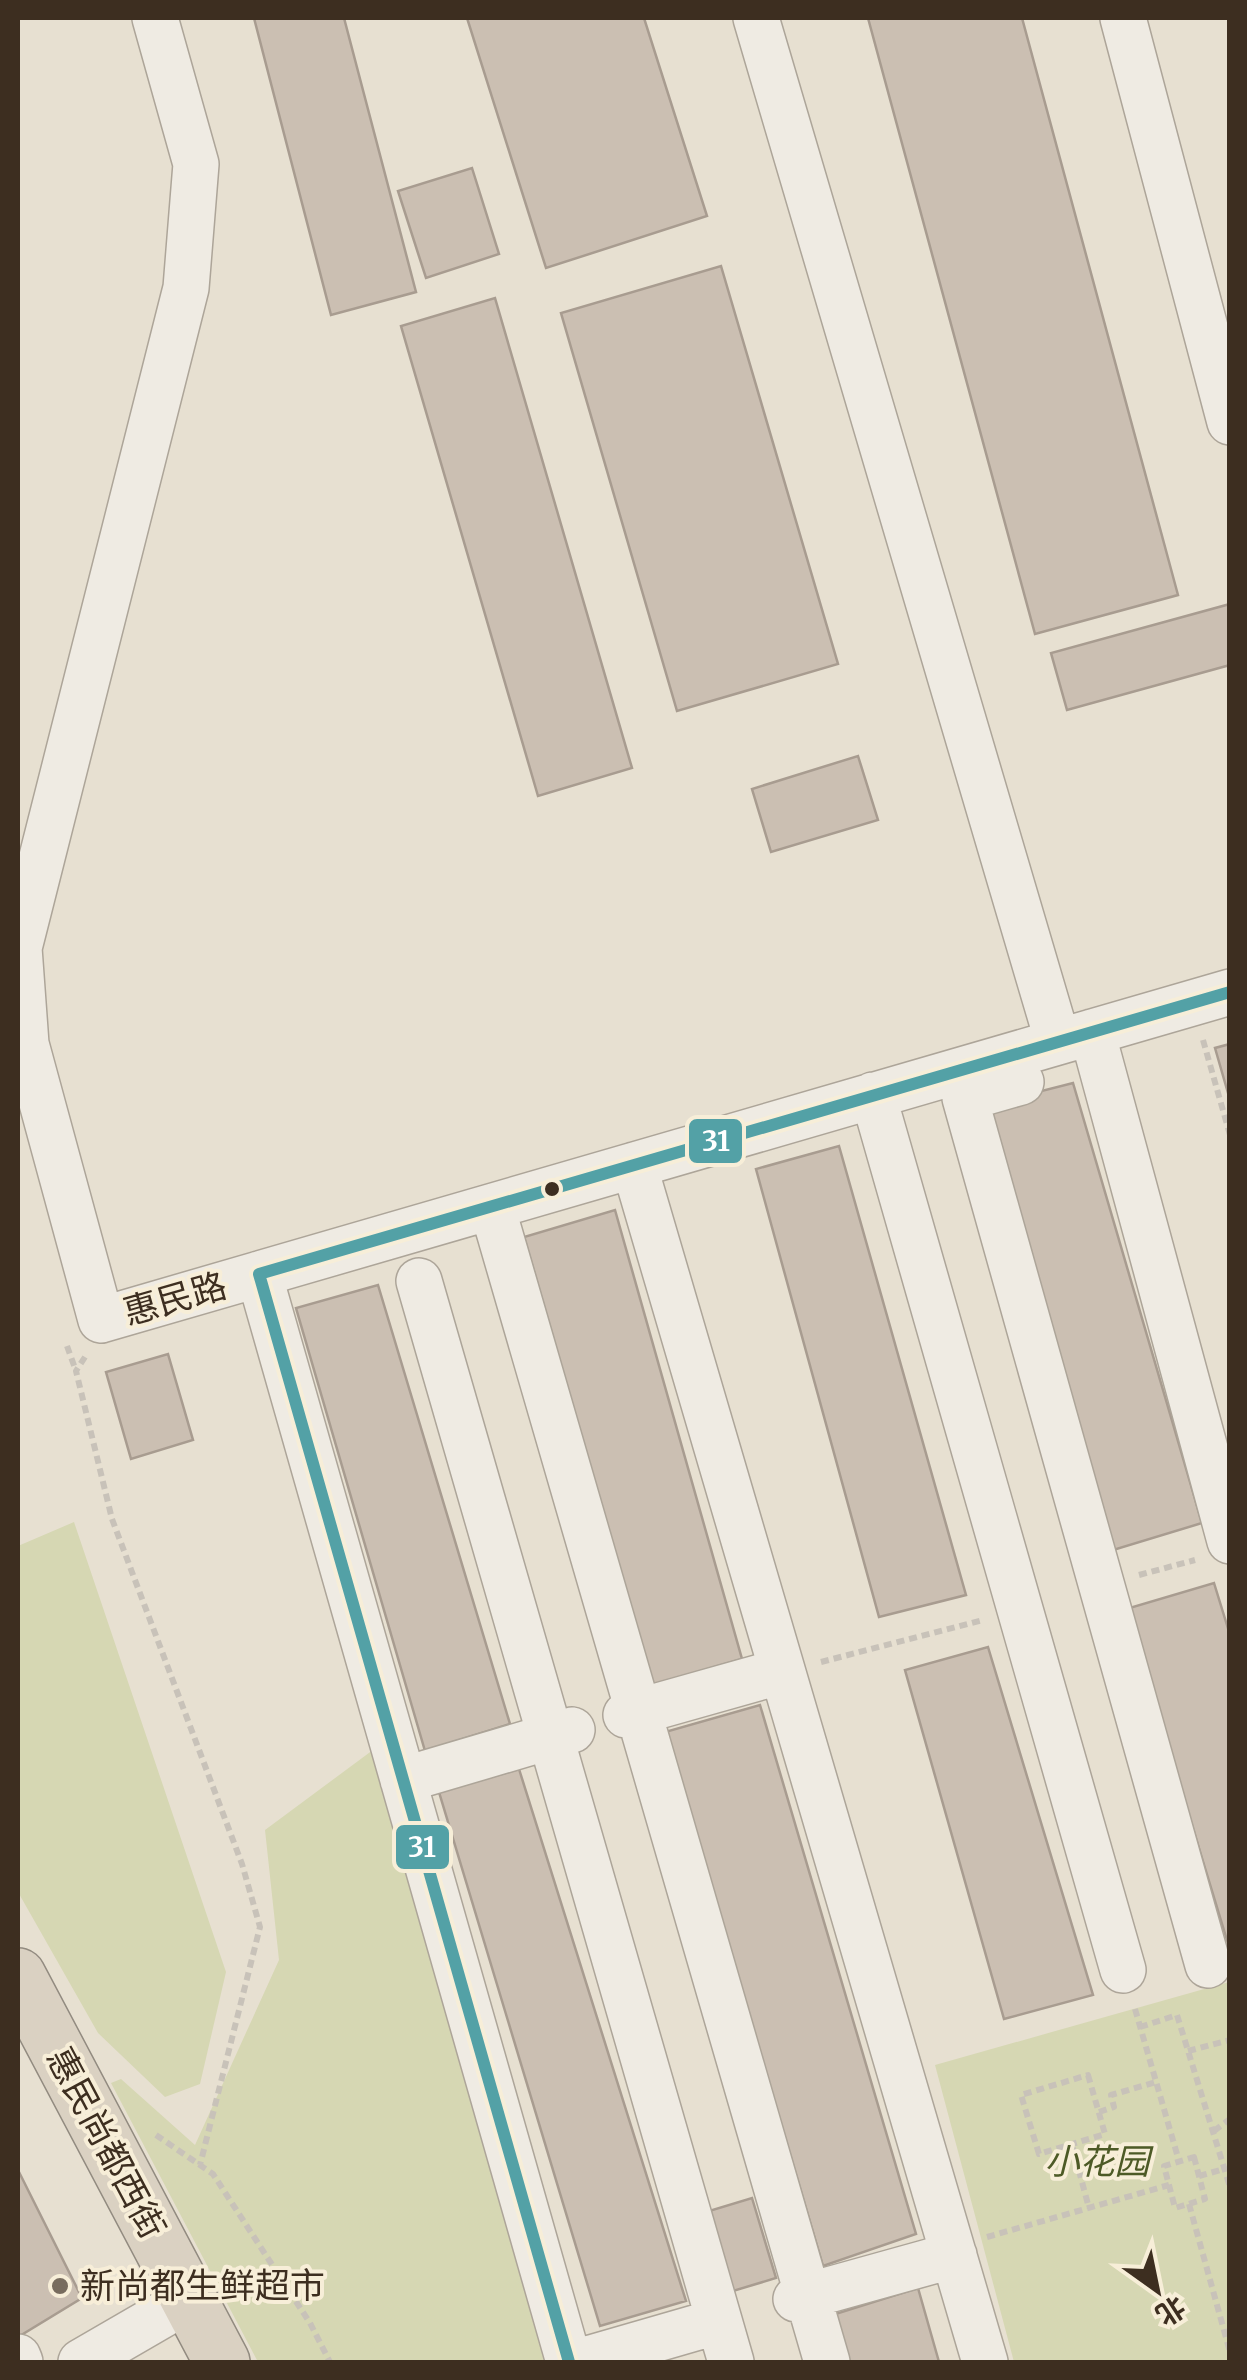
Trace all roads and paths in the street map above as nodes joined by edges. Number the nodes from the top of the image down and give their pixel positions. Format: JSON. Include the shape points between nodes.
{"nodes":[{"id":1,"x":155,"y":18,"type":"edge"},
{"id":2,"x":756,"y":18,"type":"edge"},
{"id":3,"x":1123,"y":18,"type":"edge"},
{"id":4,"x":1230,"y":422,"type":"edge"},
{"id":5,"x":1230,"y":992,"type":"edge"},
{"id":6,"x":1216,"y":1035,"type":"dead end"},
{"id":7,"x":1084,"y":1045,"type":"junction"},
{"id":8,"x":874,"y":1096,"type":"junction"},
{"id":9,"x":1230,"y":1135,"type":"edge"},
{"id":10,"x":634,"y":1165,"type":"junction"},
{"id":11,"x":492,"y":1206,"type":"junction"},
{"id":12,"x":259,"y":1274,"type":"junction"},
{"id":13,"x":419,"y":1281,"type":"dead end"},
{"id":14,"x":101,"y":1320,"type":"junction"},
{"id":15,"x":1220,"y":1548,"type":"edge"},
{"id":16,"x":1101,"y":1585,"type":"junction"},
{"id":17,"x":1020,"y":1611,"type":"junction"},
{"id":18,"x":844,"y":1656,"type":"dead end"},
{"id":19,"x":782,"y":1671,"type":"junction"},
{"id":20,"x":633,"y":1713,"type":"junction"},
{"id":21,"x":561,"y":1733,"type":"junction"},
{"id":22,"x":403,"y":1780,"type":"junction"},
{"id":23,"x":1208,"y":1965,"type":"dead end"},
{"id":24,"x":1123,"y":1970,"type":"dead end"},
{"id":25,"x":18,"y":1976,"type":"edge"},
{"id":26,"x":1137,"y":2018,"type":"dead end"},
{"id":27,"x":1140,"y":2027,"type":"junction"},
{"id":28,"x":1230,"y":2040,"type":"edge"},
{"id":29,"x":1188,"y":2050,"type":"junction"},
{"id":30,"x":1156,"y":2082,"type":"junction"},
{"id":31,"x":1099,"y":2112,"type":"junction"},
{"id":32,"x":1230,"y":2120,"type":"edge"},
{"id":33,"x":1214,"y":2131,"type":"junction"},
{"id":34,"x":151,"y":2132,"type":"dead end"},
{"id":35,"x":1072,"y":2145,"type":"junction"},
{"id":36,"x":1179,"y":2161,"type":"junction"},
{"id":37,"x":200,"y":2165,"type":"junction"},
{"id":38,"x":1224,"y":2169,"type":"junction"},
{"id":39,"x":1199,"y":2176,"type":"junction"},
{"id":40,"x":1169,"y":2185,"type":"junction"},
{"id":41,"x":1230,"y":2187,"type":"edge"},
{"id":42,"x":1189,"y":2204,"type":"junction"},
{"id":43,"x":1089,"y":2208,"type":"junction"},
{"id":44,"x":1030,"y":2225,"type":"dead end"},
{"id":45,"x":954,"y":2255,"type":"junction"},
{"id":46,"x":802,"y":2297,"type":"junction"},
{"id":47,"x":188,"y":2300,"type":"junction"},
{"id":48,"x":725,"y":2342,"type":"edge"},
{"id":49,"x":1230,"y":2352,"type":"edge"},
{"id":50,"x":80,"y":2362,"type":"edge"},
{"id":51,"x":222,"y":2362,"type":"edge"},
{"id":52,"x":330,"y":2362,"type":"edge"},
{"id":53,"x":569,"y":2362,"type":"edge"},
{"id":54,"x":578,"y":2362,"type":"edge"},
{"id":55,"x":826,"y":2362,"type":"edge"},
{"id":56,"x":985,"y":2362,"type":"edge"}],
"edges":[{"from":1,"to":14,"type":"street","via":[[196,164],[186,288],[19,948],[26,1044]]},
{"from":2,"to":7,"type":"street"},
{"from":3,"to":4,"type":"street"},
{"from":5,"to":7,"type":"street","name":"惠民路"},
{"from":6,"to":9,"type":"path","via":[[1202,1038]]},
{"from":7,"to":8,"type":"street","name":"惠民路"},
{"from":7,"to":15,"type":"street"},
{"from":7,"to":16,"type":"street","via":[[966,1098]]},
{"from":8,"to":10,"type":"street","name":"惠民路"},
{"from":8,"to":17,"type":"street"},
{"from":10,"to":11,"type":"street","name":"惠民路"},
{"from":10,"to":19,"type":"street"},
{"from":11,"to":12,"type":"street","name":"惠民路"},
{"from":11,"to":20,"type":"street"},
{"from":12,"to":14,"type":"street","name":"惠民路"},
{"from":12,"to":22,"type":"street"},
{"from":13,"to":21,"type":"street"},
{"from":14,"to":37,"type":"path","via":[[76,1371],[112,1519],[260,1927]]},
{"from":15,"to":16,"type":"path"},
{"from":16,"to":23,"type":"street"},
{"from":17,"to":18,"type":"path"},
{"from":17,"to":24,"type":"street"},
{"from":19,"to":20,"type":"street"},
{"from":19,"to":45,"type":"street"},
{"from":20,"to":46,"type":"street"},
{"from":21,"to":22,"type":"street"},
{"from":21,"to":48,"type":"street"},
{"from":22,"to":53,"type":"street"},
{"from":25,"to":47,"type":"highway","name":"惠民尚都西街"},
{"from":26,"to":27,"type":"path"},
{"from":27,"to":29,"type":"path","via":[[1177,2016]]},
{"from":27,"to":30,"type":"path"},
{"from":28,"to":29,"type":"path"},
{"from":29,"to":33,"type":"path"},
{"from":30,"to":31,"type":"path","via":[[1111,2095],[1114,2107]]},
{"from":30,"to":36,"type":"path"},
{"from":31,"to":35,"type":"path","via":[[1106,2134]]},
{"from":31,"to":35,"type":"path","via":[[1088,2075],[1021,2094],[1038,2154]]},
{"from":32,"to":33,"type":"path"},
{"from":33,"to":38,"type":"path"},
{"from":34,"to":37,"type":"path"},
{"from":35,"to":43,"type":"path"},
{"from":36,"to":39,"type":"path","via":[[1194,2158]]},
{"from":36,"to":40,"type":"path","via":[[1164,2166]]},
{"from":37,"to":52,"type":"path","via":[[213,2174]]},
{"from":38,"to":39,"type":"path"},
{"from":38,"to":41,"type":"path"},
{"from":39,"to":42,"type":"path","via":[[1206,2199]]},
{"from":40,"to":42,"type":"path","via":[[1175,2208]]},
{"from":40,"to":43,"type":"path"},
{"from":42,"to":49,"type":"path"},
{"from":43,"to":44,"type":"path"},
{"from":45,"to":46,"type":"street"},
{"from":45,"to":56,"type":"street"},
{"from":46,"to":55,"type":"street"},
{"from":47,"to":50,"type":"street"},
{"from":47,"to":51,"type":"highway","name":"惠民尚都西街"},
{"from":48,"to":54,"type":"street"}]}
